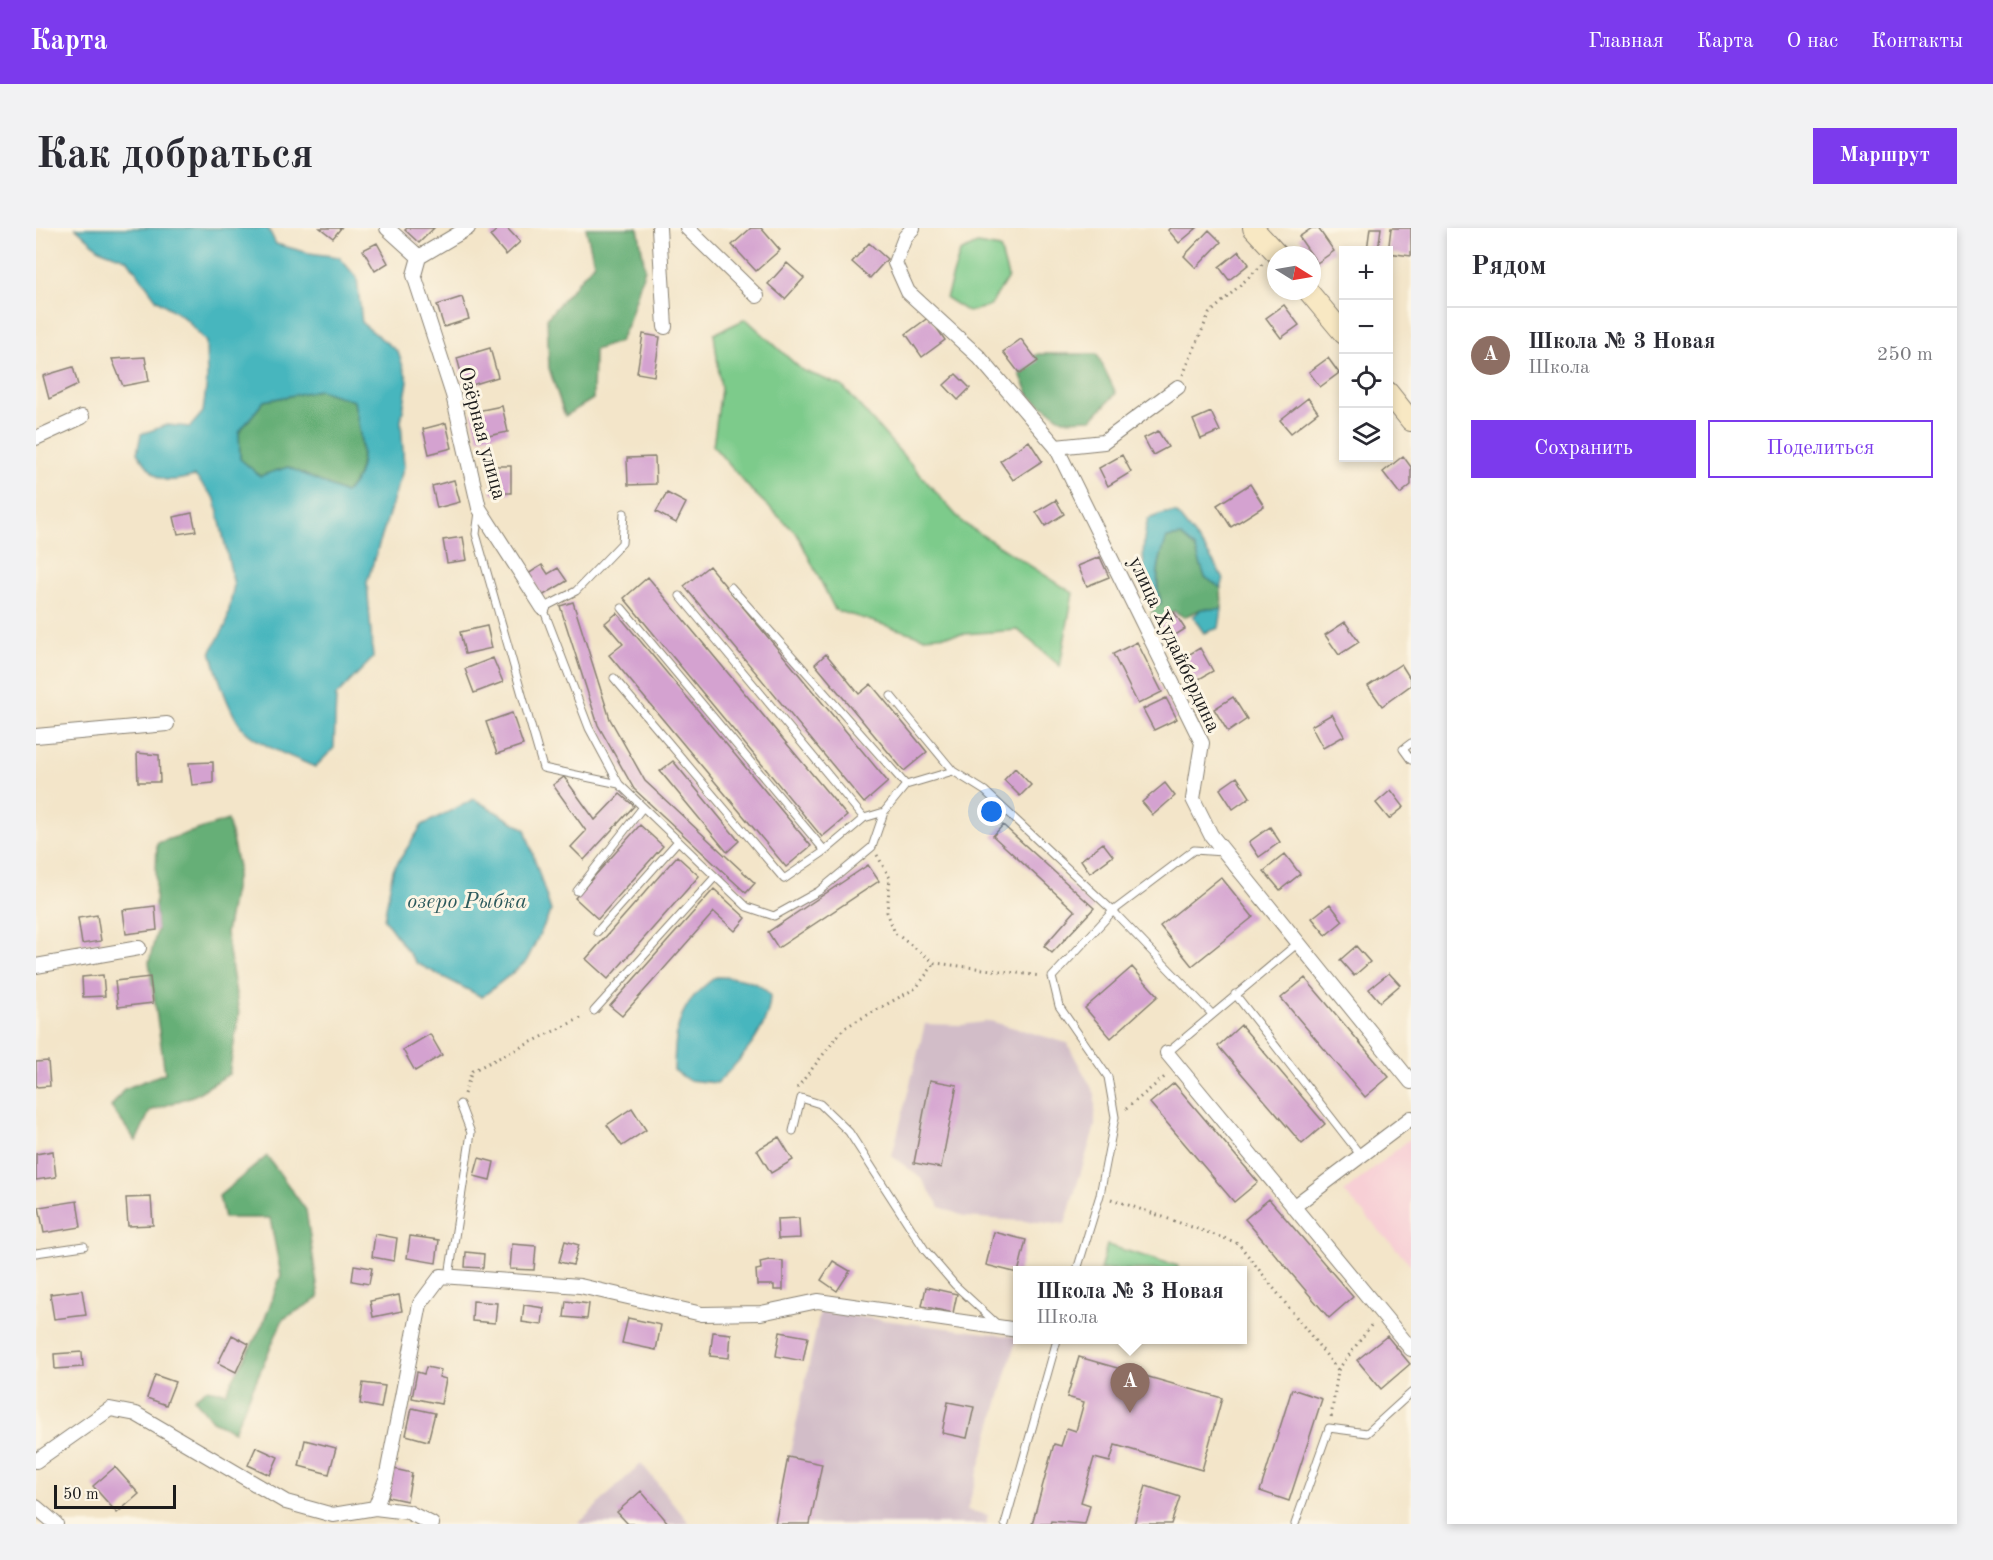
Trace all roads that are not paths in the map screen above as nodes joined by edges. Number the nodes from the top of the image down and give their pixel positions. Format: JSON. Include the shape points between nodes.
{"nodes":[{"id":1,"x":387,"y":228,"type":"edge"},
{"id":2,"x":468,"y":228,"type":"edge"},
{"id":3,"x":659,"y":228,"type":"edge"},
{"id":4,"x":687,"y":228,"type":"edge"},
{"id":5,"x":913,"y":228,"type":"edge"},
{"id":6,"x":1253,"y":228,"type":"edge"},
{"id":7,"x":1270,"y":246,"type":"edge"},
{"id":8,"x":419,"y":257,"type":"junction"},
{"id":9,"x":757,"y":296,"type":"dead end"},
{"id":10,"x":1316,"y":300,"type":"edge"},
{"id":11,"x":665,"y":327,"type":"dead end"},
{"id":12,"x":1339,"y":328,"type":"edge"},
{"id":13,"x":1178,"y":387,"type":"road end"},
{"id":14,"x":1393,"y":397,"type":"edge"},
{"id":15,"x":82,"y":417,"type":"dead end"},
{"id":16,"x":1411,"y":421,"type":"edge"},
{"id":17,"x":36,"y":438,"type":"edge"},
{"id":18,"x":1056,"y":447,"type":"junction"},
{"id":19,"x":479,"y":508,"type":"junction"},
{"id":20,"x":624,"y":513,"type":"dead end"},
{"id":21,"x":731,"y":587,"type":"dead end"},
{"id":22,"x":680,"y":596,"type":"dead end"},
{"id":23,"x":543,"y":608,"type":"junction"},
{"id":24,"x":622,"y":608,"type":"dead end"},
{"id":25,"x":614,"y":678,"type":"dead end"},
{"id":26,"x":891,"y":696,"type":"dead end"},
{"id":27,"x":167,"y":724,"type":"dead end"},
{"id":28,"x":36,"y":736,"type":"edge"},
{"id":29,"x":1411,"y":742,"type":"edge"},
{"id":30,"x":1411,"y":760,"type":"edge"},
{"id":31,"x":952,"y":771,"type":"junction"},
{"id":32,"x":618,"y":784,"type":"junction"},
{"id":33,"x":906,"y":786,"type":"junction"},
{"id":34,"x":643,"y":807,"type":"junction"},
{"id":35,"x":884,"y":812,"type":"junction"},
{"id":36,"x":864,"y":818,"type":"junction"},
{"id":37,"x":678,"y":841,"type":"junction"},
{"id":38,"x":825,"y":851,"type":"junction"},
{"id":39,"x":1225,"y":852,"type":"junction"},
{"id":40,"x":715,"y":877,"type":"junction"},
{"id":41,"x":577,"y":891,"type":"dead end"},
{"id":42,"x":1113,"y":911,"type":"junction"},
{"id":43,"x":597,"y":932,"type":"dead end"},
{"id":44,"x":1298,"y":943,"type":"junction"},
{"id":45,"x":139,"y":948,"type":"dead end"},
{"id":46,"x":36,"y":966,"type":"edge"},
{"id":47,"x":1235,"y":994,"type":"junction"},
{"id":48,"x":594,"y":1011,"type":"road end"},
{"id":49,"x":1211,"y":1013,"type":"junction"},
{"id":50,"x":1167,"y":1053,"type":"joint"},
{"id":51,"x":1411,"y":1082,"type":"edge"},
{"id":52,"x":460,"y":1104,"type":"road end"},
{"id":53,"x":1411,"y":1118,"type":"edge"},
{"id":54,"x":793,"y":1131,"type":"dead end"},
{"id":55,"x":1362,"y":1158,"type":"junction"},
{"id":56,"x":1293,"y":1207,"type":"junction"},
{"id":57,"x":84,"y":1246,"type":"dead end"},
{"id":58,"x":36,"y":1252,"type":"edge"},
{"id":59,"x":1078,"y":1266,"type":"edge"},
{"id":60,"x":449,"y":1276,"type":"junction"},
{"id":61,"x":1000,"y":1327,"type":"junction"},
{"id":62,"x":1013,"y":1329,"type":"edge"},
{"id":63,"x":1056,"y":1344,"type":"edge"},
{"id":64,"x":1411,"y":1349,"type":"edge"},
{"id":65,"x":1411,"y":1393,"type":"edge"},
{"id":66,"x":36,"y":1461,"type":"edge"},
{"id":67,"x":36,"y":1507,"type":"edge"},
{"id":68,"x":375,"y":1508,"type":"junction"},
{"id":69,"x":56,"y":1524,"type":"edge"},
{"id":70,"x":432,"y":1524,"type":"edge"},
{"id":71,"x":1005,"y":1524,"type":"edge"},
{"id":72,"x":1295,"y":1524,"type":"edge"}],
"edges":[{"from":1,"to":8,"type":"street"},
{"from":2,"to":8,"type":"street"},
{"from":3,"to":11,"type":"street"},
{"from":4,"to":9,"type":"street"},
{"from":5,"to":18,"type":"street","name":"улица Худайбердина","via":[[895,263],[908,292],[979,357]]},
{"from":6,"to":7,"type":"main road"},
{"from":8,"to":19,"type":"street","name":"Озёрная улица","via":[[414,275],[453,395]]},
{"from":10,"to":12,"type":"main road"},
{"from":13,"to":18,"type":"street","via":[[1104,442]]},
{"from":14,"to":16,"type":"main road"},
{"from":15,"to":17,"type":"street"},
{"from":18,"to":39,"type":"street","name":"улица Худайбердина","via":[[1202,743],[1193,799],[1211,835]]},
{"from":19,"to":23,"type":"street","name":"Озёрная улица"},
{"from":19,"to":32,"type":"lane","via":[[476,534],[543,768]]},
{"from":20,"to":23,"type":"lane","via":[[622,543],[576,591]]},
{"from":21,"to":33,"type":"lane"},
{"from":22,"to":36,"type":"lane"},
{"from":23,"to":32,"type":"lane","via":[[589,728]]},
{"from":24,"to":38,"type":"lane"},
{"from":25,"to":38,"type":"lane","via":[[784,879]]},
{"from":26,"to":31,"type":"lane"},
{"from":27,"to":28,"type":"street"},
{"from":29,"to":30,"type":"lane","via":[[1403,749]]},
{"from":31,"to":33,"type":"lane"},
{"from":31,"to":42,"type":"lane","via":[[985,791]]},
{"from":32,"to":34,"type":"lane"},
{"from":33,"to":35,"type":"lane"},
{"from":34,"to":37,"type":"lane"},
{"from":34,"to":41,"type":"lane"},
{"from":35,"to":36,"type":"lane"},
{"from":35,"to":40,"type":"lane","via":[[872,847],[819,891],[774,916],[747,907]]},
{"from":36,"to":38,"type":"lane"},
{"from":37,"to":40,"type":"lane"},
{"from":37,"to":43,"type":"lane"},
{"from":39,"to":42,"type":"lane","via":[[1194,850]]},
{"from":39,"to":44,"type":"street","name":"улица Худайбердина"},
{"from":40,"to":48,"type":"lane"},
{"from":42,"to":49,"type":"lane"},
{"from":42,"to":59,"type":"lane","via":[[1052,977],[1059,1006],[1108,1077],[1115,1117],[1100,1195]]},
{"from":44,"to":47,"type":"lane"},
{"from":44,"to":51,"type":"street","name":"улица Худайбердина"},
{"from":45,"to":46,"type":"street"},
{"from":47,"to":49,"type":"lane"},
{"from":47,"to":55,"type":"lane"},
{"from":49,"to":50,"type":"lane"},
{"from":50,"to":56,"type":"street"},
{"from":52,"to":60,"type":"lane","via":[[471,1133]]},
{"from":53,"to":55,"type":"street"},
{"from":54,"to":61,"type":"lane","via":[[801,1098],[820,1104],[849,1132],[925,1250]]},
{"from":55,"to":56,"type":"street"},
{"from":56,"to":64,"type":"street"},
{"from":57,"to":58,"type":"lane"},
{"from":60,"to":61,"type":"street","via":[[580,1286],[702,1314],[761,1313],[818,1301]]},
{"from":60,"to":68,"type":"street","via":[[441,1276],[420,1304],[386,1479]]},
{"from":61,"to":62,"type":"street"},
{"from":63,"to":71,"type":"lane"},
{"from":65,"to":72,"type":"lane","via":[[1367,1433],[1329,1428]]},
{"from":66,"to":68,"type":"street","via":[[110,1409],[136,1414],[286,1502],[333,1515]]},
{"from":67,"to":69,"type":"street"},
{"from":68,"to":70,"type":"street","via":[[408,1512]]}]}
